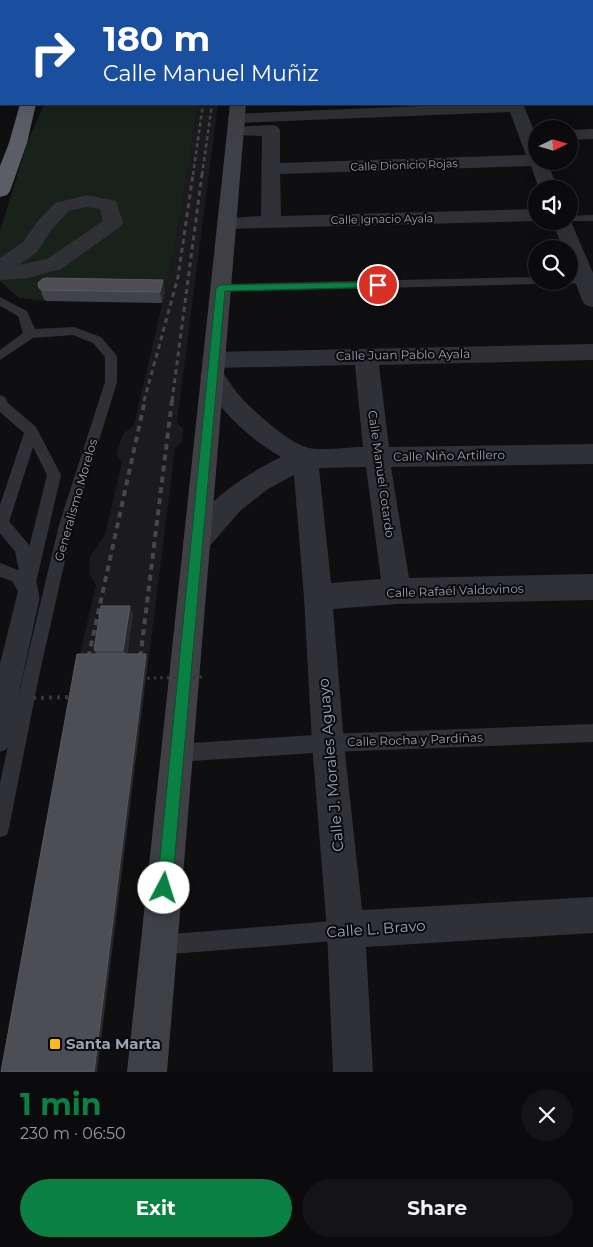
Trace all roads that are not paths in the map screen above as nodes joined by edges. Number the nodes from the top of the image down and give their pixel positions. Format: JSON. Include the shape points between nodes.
{"nodes":[{"id":1,"x":28,"y":105,"type":"edge"},
{"id":2,"x":516,"y":106,"type":"edge"},
{"id":3,"x":237,"y":118,"type":"edge"},
{"id":4,"x":593,"y":134,"type":"edge"},
{"id":5,"x":578,"y":135,"type":"edge"},
{"id":6,"x":528,"y":137,"type":"edge"},
{"id":7,"x":528,"y":160,"type":"edge"},
{"id":8,"x":271,"y":169,"type":"junction"},
{"id":9,"x":0,"y":191,"type":"edge"},
{"id":10,"x":528,"y":215,"type":"edge"},
{"id":11,"x":578,"y":218,"type":"edge"},
{"id":12,"x":593,"y":218,"type":"edge"},
{"id":13,"x":271,"y":222,"type":"junction"},
{"id":14,"x":227,"y":223,"type":"junction"},
{"id":15,"x":565,"y":230,"type":"edge"},
{"id":16,"x":0,"y":268,"type":"edge"},
{"id":17,"x":0,"y":273,"type":"edge"},
{"id":18,"x":582,"y":280,"type":"edge"},
{"id":19,"x":528,"y":281,"type":"edge"},
{"id":20,"x":221,"y":288,"type":"junction"},
{"id":21,"x":593,"y":300,"type":"edge"},
{"id":22,"x":1,"y":304,"type":"edge"},
{"id":23,"x":30,"y":334,"type":"junction"},
{"id":24,"x":593,"y":352,"type":"edge"},
{"id":25,"x":0,"y":356,"type":"edge"},
{"id":26,"x":366,"y":356,"type":"junction"},
{"id":27,"x":213,"y":368,"type":"junction"},
{"id":28,"x":1,"y":406,"type":"edge"},
{"id":29,"x":31,"y":431,"type":"junction"},
{"id":30,"x":593,"y":454,"type":"edge"},
{"id":31,"x":377,"y":457,"type":"junction"},
{"id":32,"x":305,"y":458,"type":"junction"},
{"id":33,"x":0,"y":522,"type":"edge"},
{"id":34,"x":0,"y":528,"type":"edge"},
{"id":35,"x":197,"y":541,"type":"junction"},
{"id":36,"x":0,"y":570,"type":"edge"},
{"id":37,"x":593,"y":587,"type":"edge"},
{"id":38,"x":397,"y":591,"type":"junction"},
{"id":39,"x":318,"y":597,"type":"junction"},
{"id":40,"x":32,"y":598,"type":"junction"},
{"id":41,"x":0,"y":699,"type":"edge"},
{"id":42,"x":593,"y":733,"type":"edge"},
{"id":43,"x":0,"y":742,"type":"edge"},
{"id":44,"x":328,"y":743,"type":"junction"},
{"id":45,"x":176,"y":753,"type":"junction"},
{"id":46,"x":0,"y":828,"type":"edge"},
{"id":47,"x":593,"y":915,"type":"edge"},
{"id":48,"x":346,"y":930,"type":"junction"},
{"id":49,"x":159,"y":945,"type":"junction"},
{"id":50,"x":147,"y":1072,"type":"edge"},
{"id":51,"x":353,"y":1072,"type":"edge"}],
"edges":[{"from":1,"to":9,"type":"highway"},
{"from":2,"to":3,"type":"street"},
{"from":2,"to":6,"type":"street"},
{"from":3,"to":8,"type":"street","via":[[271,130]]},
{"from":3,"to":14,"type":"street"},
{"from":4,"to":5,"type":"street"},
{"from":7,"to":8,"type":"street","name":"Calle Dionicio Rojas"},
{"from":8,"to":13,"type":"street"},
{"from":10,"to":13,"type":"street","name":"Calle Ignacio Ayala"},
{"from":11,"to":12,"type":"lane"},
{"from":13,"to":14,"type":"street","name":"Calle Ignacio Ayala"},
{"from":14,"to":20,"type":"street"},
{"from":15,"to":18,"type":"street"},
{"from":16,"to":17,"type":"street","via":[[30,247],[45,224],[62,207],[87,201],[109,205],[112,222],[54,264],[28,271]]},
{"from":18,"to":21,"type":"street"},
{"from":19,"to":20,"type":"lane"},
{"from":20,"to":27,"type":"street"},
{"from":22,"to":23,"type":"lane","via":[[23,314]]},
{"from":23,"to":25,"type":"lane"},
{"from":23,"to":46,"type":"lane","name":"Generalismo Morelos","via":[[74,331],[97,340],[111,356],[111,382],[66,525]]},
{"from":24,"to":26,"type":"street","name":"Calle Juan Pablo Ayala"},
{"from":26,"to":27,"type":"street","name":"Calle Juan Pablo Ayala"},
{"from":26,"to":31,"type":"street","name":"Calle Manuel Cotardo"},
{"from":27,"to":32,"type":"street","name":"Calle Niño Artillero","via":[[223,394],[254,426]]},
{"from":27,"to":35,"type":"street"},
{"from":28,"to":29,"type":"lane","name":"Generalismo Morelos"},
{"from":29,"to":34,"type":"lane"},
{"from":29,"to":41,"type":"lane","name":"Generalismo Morelos","via":[[54,475]]},
{"from":30,"to":31,"type":"street","name":"Calle Niño Artillero"},
{"from":31,"to":32,"type":"street","name":"Calle Niño Artillero"},
{"from":31,"to":38,"type":"street","name":"Calle Manuel Cotardo"},
{"from":32,"to":35,"type":"street","name":"Calle Niño Artillero","via":[[244,491],[221,511]]},
{"from":32,"to":39,"type":"street","name":"Calle J. Morales Aguayo"},
{"from":33,"to":40,"type":"lane","bridge":true,"via":[[22,548]]},
{"from":35,"to":45,"type":"street"},
{"from":36,"to":40,"type":"lane","via":[[16,576]]},
{"from":37,"to":38,"type":"street","name":"Calle Rafaél Valdovinos"},
{"from":38,"to":39,"type":"street","name":"Calle Rafaél Valdovinos"},
{"from":39,"to":44,"type":"street","name":"Calle J. Morales Aguayo"},
{"from":40,"to":43,"type":"lane","bridge":true},
{"from":42,"to":44,"type":"lane","name":"Calle Rocha y Pardiñas"},
{"from":44,"to":45,"type":"lane","name":"Calle Rocha y Pardiñas"},
{"from":44,"to":48,"type":"street","name":"Calle J. Morales Aguayo"},
{"from":45,"to":49,"type":"street"},
{"from":47,"to":48,"type":"street","name":"Calle L. Bravo"},
{"from":48,"to":49,"type":"lane","name":"Calle L. Bravo"},
{"from":48,"to":51,"type":"street","name":"Calle J. Morales Aguayo"},
{"from":49,"to":50,"type":"street"}]}
